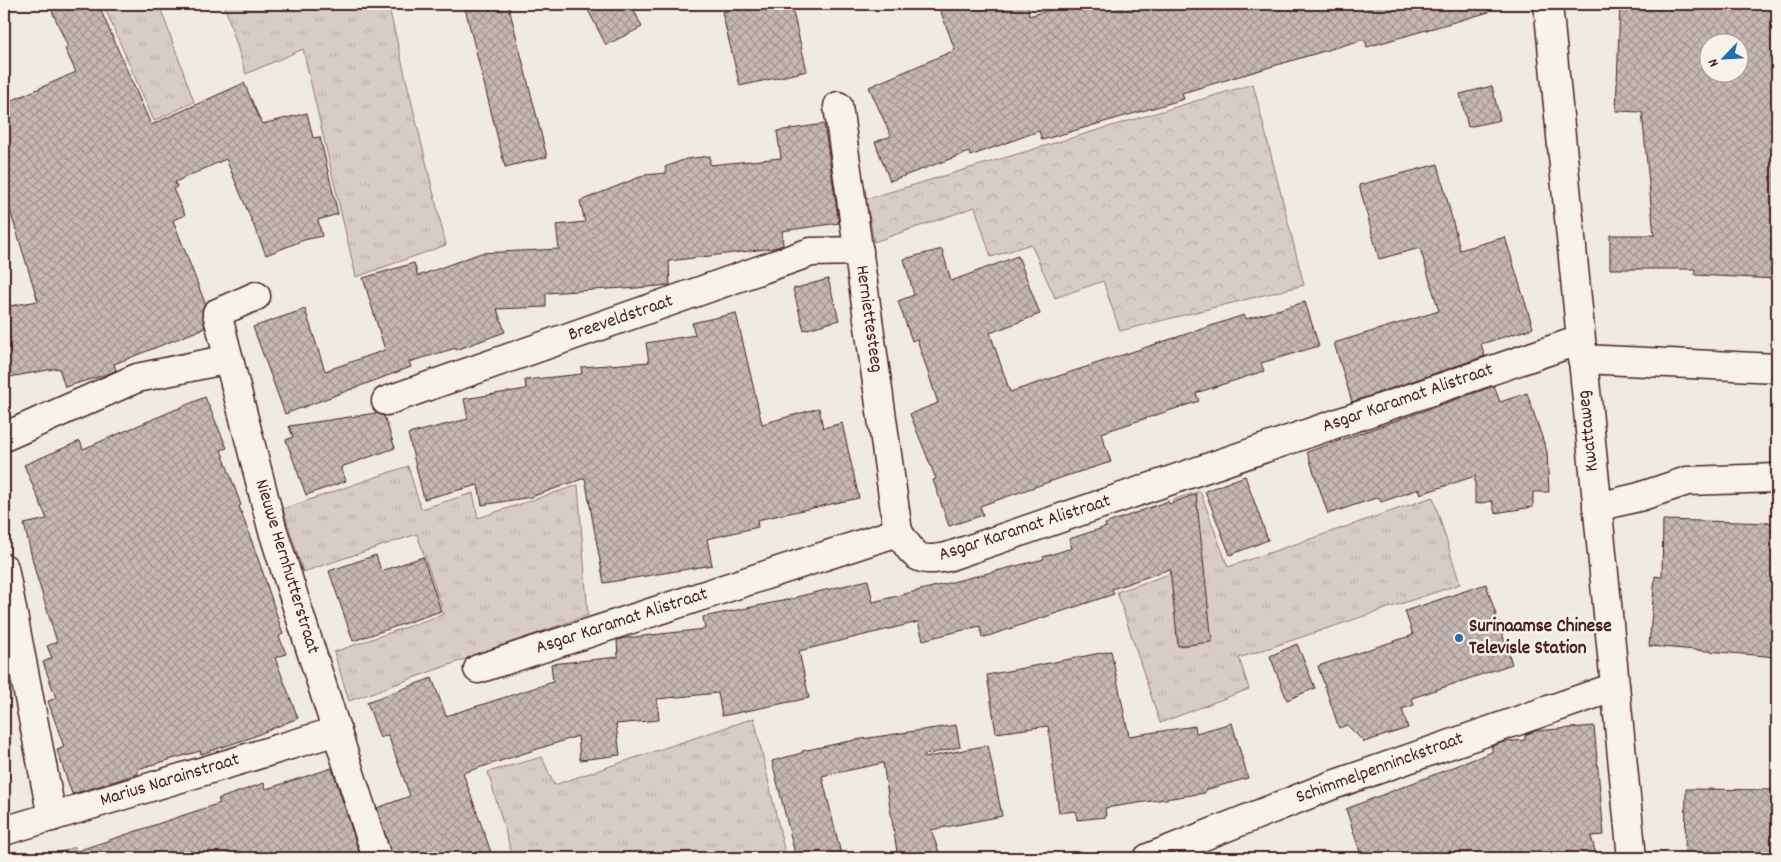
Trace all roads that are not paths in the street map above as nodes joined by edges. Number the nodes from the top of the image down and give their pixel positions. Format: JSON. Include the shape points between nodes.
{"nodes":[{"id":1,"x":1548,"y":4,"type":"edge"},
{"id":2,"x":838,"y":106,"type":"dead end"},
{"id":3,"x":859,"y":251,"type":"junction"},
{"id":4,"x":256,"y":296,"type":"dead end"},
{"id":5,"x":1581,"y":349,"type":"junction"},
{"id":6,"x":229,"y":359,"type":"junction"},
{"id":7,"x":1777,"y":368,"type":"edge"},
{"id":8,"x":386,"y":401,"type":"dead end"},
{"id":9,"x":4,"y":437,"type":"edge"},
{"id":10,"x":1777,"y":478,"type":"edge"},
{"id":11,"x":1597,"y":507,"type":"junction"},
{"id":12,"x":898,"y":532,"type":"junction"},
{"id":13,"x":4,"y":568,"type":"edge"},
{"id":14,"x":478,"y":669,"type":"dead end"},
{"id":15,"x":1615,"y":687,"type":"junction"},
{"id":16,"x":337,"y":731,"type":"junction"},
{"id":17,"x":52,"y":817,"type":"junction"},
{"id":18,"x":4,"y":832,"type":"edge"},
{"id":19,"x":377,"y":858,"type":"edge"},
{"id":20,"x":1148,"y":858,"type":"edge"},
{"id":21,"x":1632,"y":858,"type":"edge"}],
"edges":[{"from":1,"to":5,"type":"street","name":"Kwattaweg"},
{"from":2,"to":3,"type":"street","name":"Herniettesteeg"},
{"from":3,"to":8,"type":"street","name":"Breeveldstraat","via":[[812,252]]},
{"from":3,"to":12,"type":"street","name":"Herniettesteeg"},
{"from":4,"to":6,"type":"street","name":"Nieuwe Hernhutterstraat","via":[[217,314]]},
{"from":5,"to":7,"type":"street"},
{"from":5,"to":11,"type":"street","name":"Kwattaweg"},
{"from":5,"to":12,"type":"street","name":"Asgar Karamat Alistraat","via":[[947,557],[929,560],[914,554]]},
{"from":6,"to":9,"type":"street","via":[[137,378]]},
{"from":6,"to":16,"type":"street","name":"Nieuwe Hernhutterstraat","via":[[272,528]]},
{"from":10,"to":11,"type":"street","via":[[1687,481]]},
{"from":11,"to":15,"type":"street","name":"Kwattaweg"},
{"from":12,"to":14,"type":"street","name":"Asgar Karamat Alistraat"},
{"from":13,"to":17,"type":"street"},
{"from":15,"to":20,"type":"street","name":"Schimmelpenninckstraat","via":[[1330,786]]},
{"from":15,"to":21,"type":"street","name":"Kwattaweg"},
{"from":16,"to":17,"type":"street","name":"Marius Narainstraat"},
{"from":16,"to":19,"type":"street","name":"Nieuwe Hernhutterstraat"},
{"from":17,"to":18,"type":"street","name":"Marius Narainstraat"}]}
